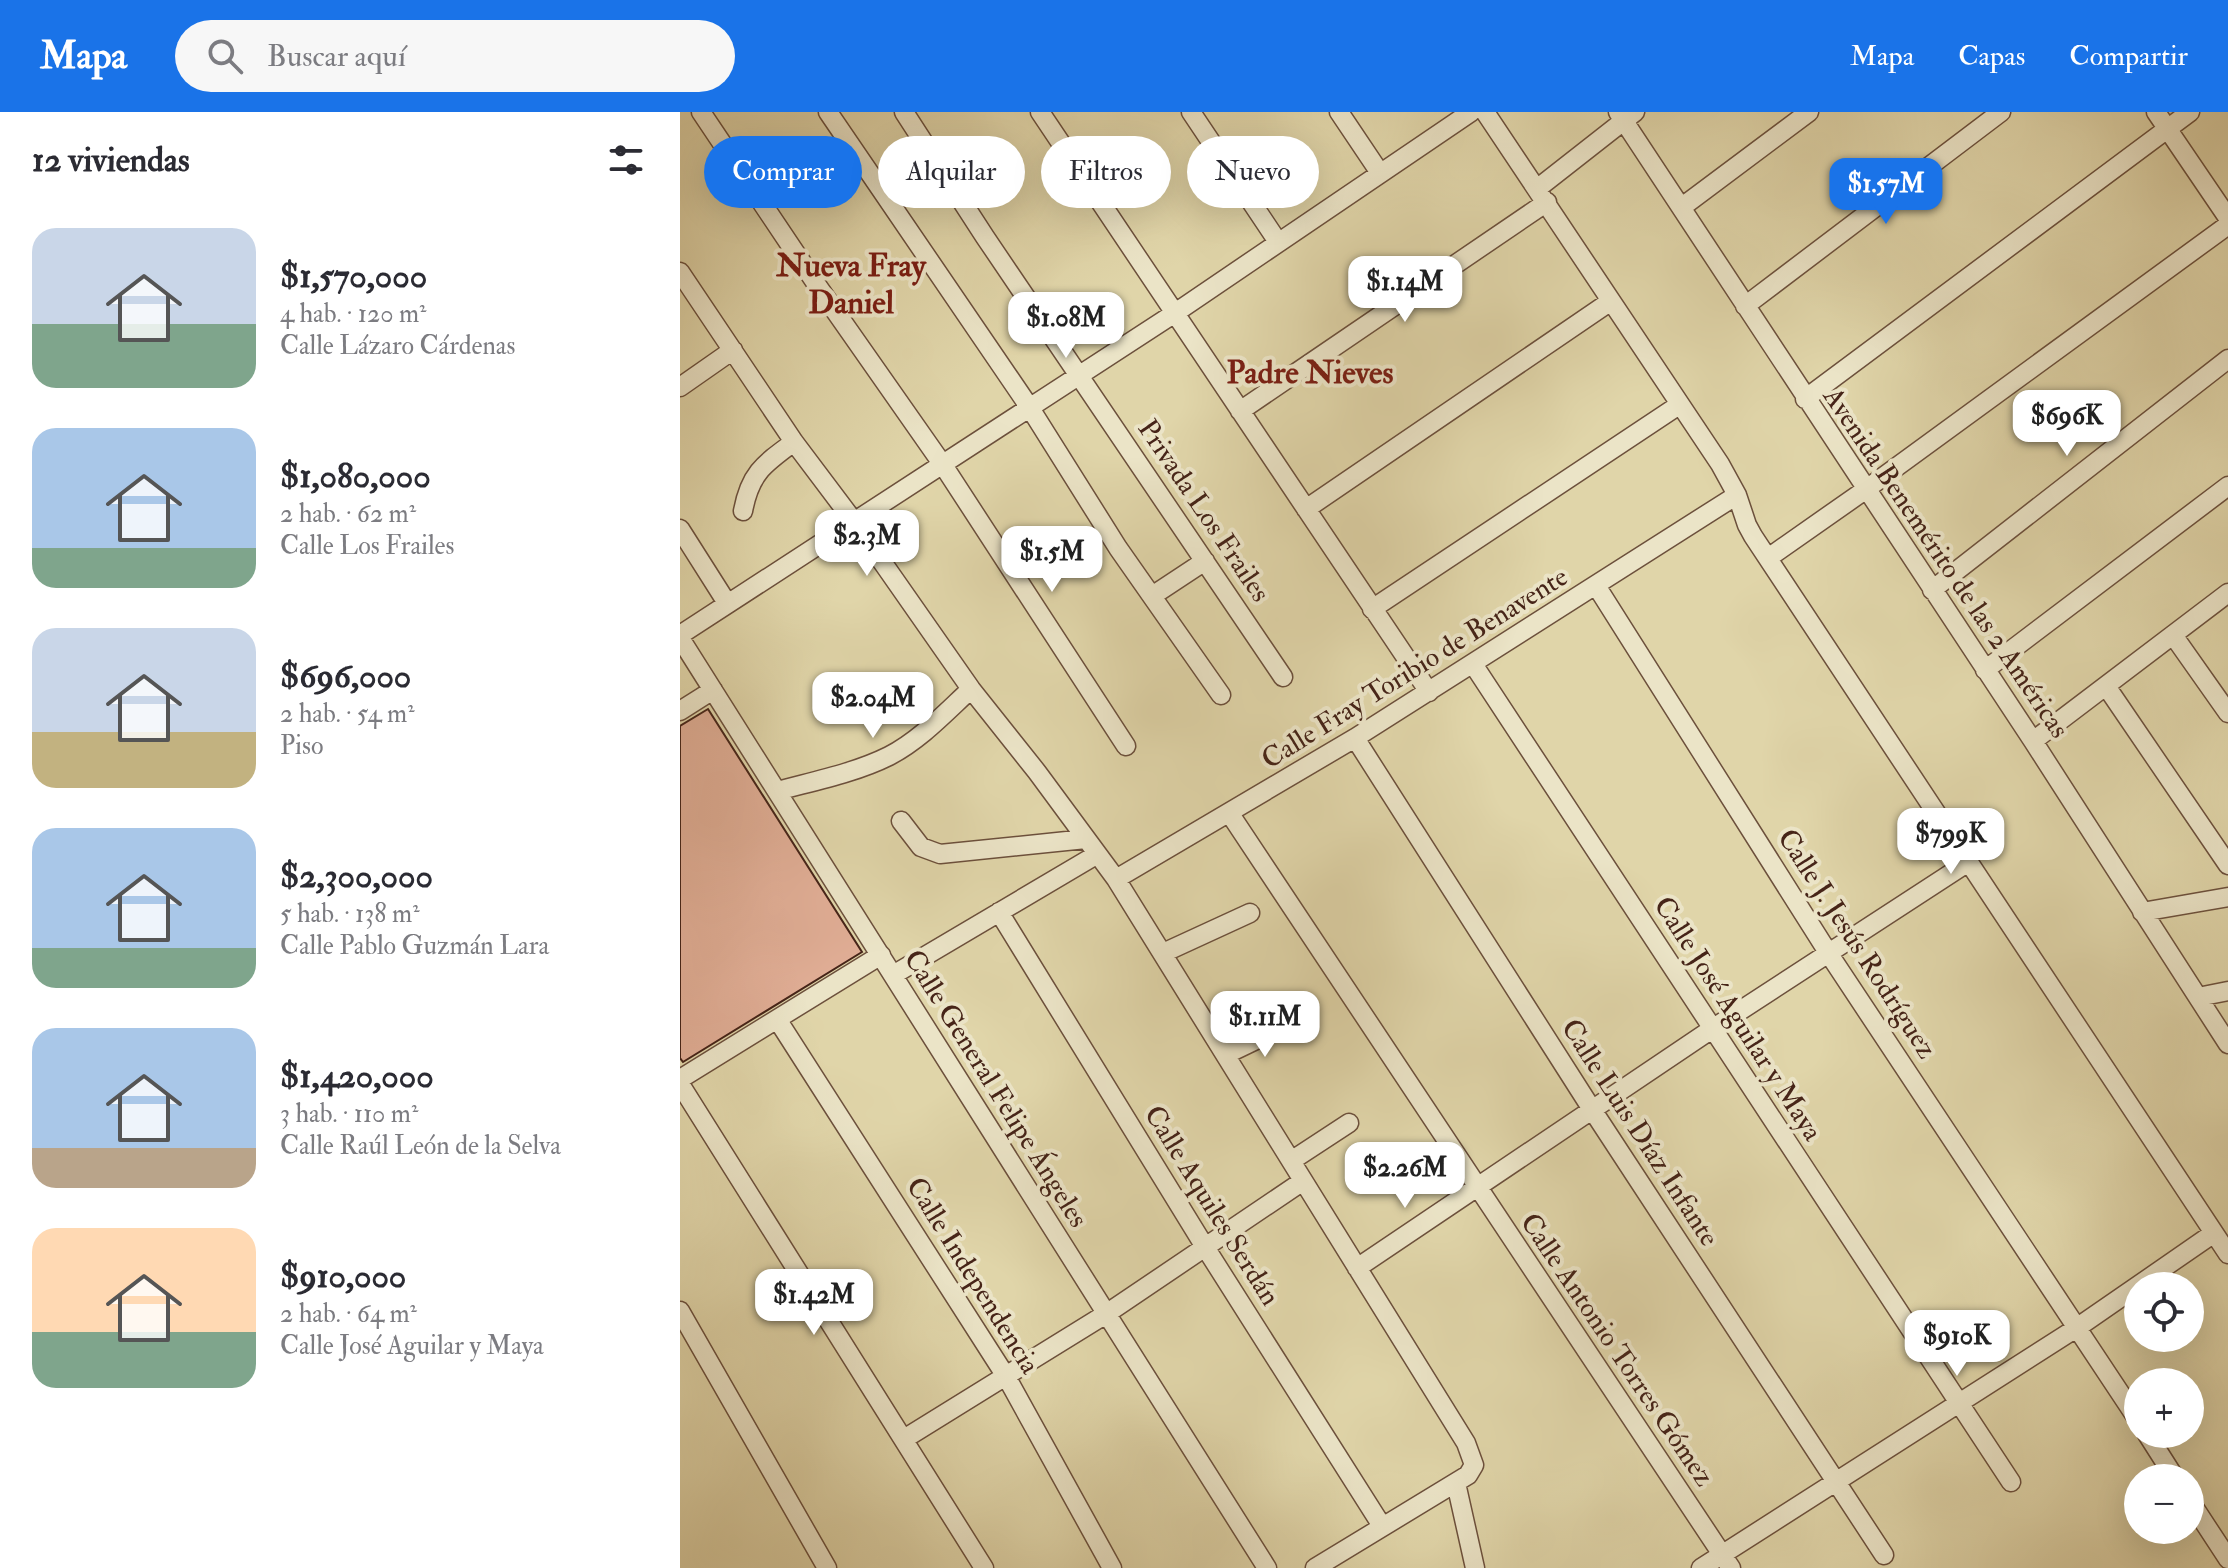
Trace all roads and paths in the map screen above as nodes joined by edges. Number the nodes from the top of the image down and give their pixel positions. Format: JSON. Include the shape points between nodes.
{"nodes":[{"id":1,"x":701,"y":112,"type":"edge"},
{"id":2,"x":828,"y":112,"type":"edge"},
{"id":3,"x":904,"y":112,"type":"edge"},
{"id":4,"x":1040,"y":112,"type":"edge"},
{"id":5,"x":1191,"y":112,"type":"edge"},
{"id":6,"x":1339,"y":112,"type":"edge"},
{"id":7,"x":1471,"y":112,"type":"edge"},
{"id":8,"x":1485,"y":112,"type":"edge"},
{"id":9,"x":1809,"y":112,"type":"edge"},
{"id":10,"x":2001,"y":112,"type":"edge"},
{"id":11,"x":2156,"y":112,"type":"edge"},
{"id":12,"x":2190,"y":112,"type":"edge"},
{"id":13,"x":1626,"y":115,"type":"edge"},
{"id":14,"x":2167,"y":129,"type":"junction"},
{"id":15,"x":1380,"y":173,"type":"junction"},
{"id":16,"x":1542,"y":195,"type":"junction"},
{"id":17,"x":1682,"y":207,"type":"junction"},
{"id":18,"x":2228,"y":218,"type":"edge"},
{"id":19,"x":2228,"y":225,"type":"edge"},
{"id":20,"x":1278,"y":242,"type":"junction"},
{"id":21,"x":680,"y":272,"type":"edge"},
{"id":22,"x":1611,"y":301,"type":"junction"},
{"id":23,"x":1745,"y":306,"type":"junction"},
{"id":24,"x":1175,"y":313,"type":"junction"},
{"id":25,"x":733,"y":350,"type":"junction"},
{"id":26,"x":2228,"y":359,"type":"edge"},
{"id":27,"x":1080,"y":375,"type":"junction"},
{"id":28,"x":680,"y":387,"type":"edge"},
{"id":29,"x":1805,"y":399,"type":"junction"},
{"id":30,"x":1679,"y":405,"type":"junction"},
{"id":31,"x":1030,"y":408,"type":"junction"},
{"id":32,"x":1240,"y":411,"type":"junction"},
{"id":33,"x":794,"y":442,"type":"junction"},
{"id":34,"x":943,"y":465,"type":"junction"},
{"id":35,"x":2228,"y":486,"type":"edge"},
{"id":36,"x":1865,"y":490,"type":"junction"},
{"id":37,"x":1737,"y":495,"type":"junction"},
{"id":38,"x":1306,"y":509,"type":"junction"},
{"id":39,"x":743,"y":511,"type":"dead end"},
{"id":40,"x":855,"y":523,"type":"junction"},
{"id":41,"x":680,"y":529,"type":"edge"},
{"id":42,"x":1768,"y":558,"type":"junction"},
{"id":43,"x":1205,"y":561,"type":"junction"},
{"id":44,"x":1597,"y":587,"type":"junction"},
{"id":45,"x":1932,"y":590,"type":"junction"},
{"id":46,"x":2228,"y":593,"type":"edge"},
{"id":47,"x":1152,"y":596,"type":"junction"},
{"id":48,"x":727,"y":603,"type":"junction"},
{"id":49,"x":1372,"y":609,"type":"junction"},
{"id":50,"x":2173,"y":635,"type":"junction"},
{"id":51,"x":680,"y":636,"type":"edge"},
{"id":52,"x":1473,"y":664,"type":"junction"},
{"id":53,"x":1985,"y":670,"type":"junction"},
{"id":54,"x":1283,"y":677,"type":"dead end"},
{"id":55,"x":2106,"y":686,"type":"junction"},
{"id":56,"x":971,"y":689,"type":"junction"},
{"id":57,"x":713,"y":690,"type":"junction"},
{"id":58,"x":1429,"y":692,"type":"junction"},
{"id":59,"x":1221,"y":695,"type":"dead end"},
{"id":60,"x":2227,"y":708,"type":"edge"},
{"id":61,"x":680,"y":711,"type":"edge"},
{"id":62,"x":1355,"y":738,"type":"junction"},
{"id":63,"x":2033,"y":741,"type":"junction"},
{"id":64,"x":1126,"y":746,"type":"dead end"},
{"id":65,"x":777,"y":791,"type":"junction"},
{"id":66,"x":1230,"y":814,"type":"junction"},
{"id":67,"x":901,"y":821,"type":"dead end"},
{"id":68,"x":1086,"y":839,"type":"junction"},
{"id":69,"x":1096,"y":855,"type":"junction"},
{"id":70,"x":1967,"y":863,"type":"junction"},
{"id":71,"x":2228,"y":865,"type":"edge"},
{"id":72,"x":1116,"y":879,"type":"junction"},
{"id":73,"x":2228,"y":897,"type":"edge"},
{"id":74,"x":999,"y":912,"type":"junction"},
{"id":75,"x":2142,"y":912,"type":"junction"},
{"id":76,"x":1250,"y":913,"type":"dead end"},
{"id":77,"x":1163,"y":953,"type":"junction"},
{"id":78,"x":1829,"y":954,"type":"junction"},
{"id":79,"x":881,"y":955,"type":"junction"},
{"id":80,"x":893,"y":975,"type":"junction"},
{"id":81,"x":2228,"y":991,"type":"edge"},
{"id":82,"x":2198,"y":997,"type":"junction"},
{"id":83,"x":777,"y":1019,"type":"junction"},
{"id":84,"x":1285,"y":1026,"type":"dead end"},
{"id":85,"x":1712,"y":1029,"type":"junction"},
{"id":86,"x":2228,"y":1044,"type":"edge"},
{"id":87,"x":1227,"y":1054,"type":"junction"},
{"id":88,"x":680,"y":1082,"type":"edge"},
{"id":89,"x":1593,"y":1111,"type":"junction"},
{"id":90,"x":1349,"y":1123,"type":"dead end"},
{"id":91,"x":1291,"y":1161,"type":"junction"},
{"id":92,"x":1303,"y":1181,"type":"junction"},
{"id":93,"x":1477,"y":1188,"type":"junction"},
{"id":94,"x":2214,"y":1233,"type":"junction"},
{"id":95,"x":1205,"y":1247,"type":"junction"},
{"id":96,"x":2228,"y":1254,"type":"edge"},
{"id":97,"x":1357,"y":1268,"type":"junction"},
{"id":98,"x":680,"y":1311,"type":"edge"},
{"id":99,"x":1106,"y":1314,"type":"junction"},
{"id":100,"x":2078,"y":1327,"type":"junction"},
{"id":101,"x":1007,"y":1378,"type":"junction"},
{"id":102,"x":2124,"y":1398,"type":"edge"},
{"id":103,"x":1958,"y":1402,"type":"junction"},
{"id":104,"x":904,"y":1439,"type":"junction"},
{"id":105,"x":1838,"y":1482,"type":"junction"},
{"id":106,"x":2011,"y":1482,"type":"dead end"},
{"id":107,"x":1456,"y":1483,"type":"junction"},
{"id":108,"x":2204,"y":1522,"type":"edge"},
{"id":109,"x":1382,"y":1526,"type":"junction"},
{"id":110,"x":1884,"y":1555,"type":"dead end"},
{"id":111,"x":2228,"y":1559,"type":"edge"},
{"id":112,"x":1726,"y":1561,"type":"edge"},
{"id":113,"x":1334,"y":1562,"type":"edge"},
{"id":114,"x":827,"y":1568,"type":"edge"},
{"id":115,"x":984,"y":1568,"type":"edge"},
{"id":116,"x":1112,"y":1568,"type":"edge"},
{"id":117,"x":1267,"y":1568,"type":"edge"},
{"id":118,"x":1315,"y":1568,"type":"edge"},
{"id":119,"x":1475,"y":1568,"type":"edge"},
{"id":120,"x":1701,"y":1568,"type":"edge"}],
"edges":[{"from":1,"to":34,"type":"street"},
{"from":2,"to":31,"type":"street"},
{"from":3,"to":27,"type":"street","name":"Privada Los Frailes"},
{"from":4,"to":24,"type":"street"},
{"from":5,"to":20,"type":"street"},
{"from":6,"to":15,"type":"street"},
{"from":7,"to":15,"type":"street"},
{"from":8,"to":16,"type":"street"},
{"from":9,"to":17,"type":"street"},
{"from":10,"to":23,"type":"street"},
{"from":11,"to":14,"type":"street"},
{"from":12,"to":14,"type":"street"},
{"from":13,"to":16,"type":"street"},
{"from":13,"to":17,"type":"street","name":"Avenida Benemérito de las 2 Américas"},
{"from":14,"to":18,"type":"street"},
{"from":14,"to":29,"type":"street"},
{"from":15,"to":20,"type":"street"},
{"from":16,"to":22,"type":"street"},
{"from":16,"to":32,"type":"street"},
{"from":17,"to":23,"type":"street","name":"Avenida Benemérito de las 2 Américas"},
{"from":19,"to":36,"type":"street"},
{"from":20,"to":24,"type":"street"},
{"from":21,"to":25,"type":"street"},
{"from":22,"to":30,"type":"street"},
{"from":22,"to":38,"type":"street"},
{"from":23,"to":29,"type":"street","name":"Avenida Benemérito de las 2 Américas"},
{"from":24,"to":27,"type":"street"},
{"from":24,"to":32,"type":"street"},
{"from":25,"to":28,"type":"street"},
{"from":25,"to":33,"type":"street"},
{"from":26,"to":45,"type":"street"},
{"from":27,"to":31,"type":"street"},
{"from":27,"to":43,"type":"street","name":"Privada Los Frailes"},
{"from":29,"to":36,"type":"street","name":"Avenida Benemérito de las 2 Américas"},
{"from":30,"to":37,"type":"street"},
{"from":30,"to":49,"type":"street"},
{"from":31,"to":34,"type":"street"},
{"from":31,"to":47,"type":"street"},
{"from":32,"to":38,"type":"street"},
{"from":33,"to":39,"type":"street","via":[[756,474],[747,487]]},
{"from":33,"to":40,"type":"street"},
{"from":34,"to":40,"type":"street"},
{"from":34,"to":64,"type":"street"},
{"from":35,"to":53,"type":"street"},
{"from":36,"to":42,"type":"street"},
{"from":36,"to":45,"type":"street","name":"Avenida Benemérito de las 2 Américas"},
{"from":37,"to":42,"type":"street","via":[[1747,525]]},
{"from":37,"to":44,"type":"street","name":"Calle Fray Toribio de Benavente"},
{"from":38,"to":49,"type":"street"},
{"from":40,"to":48,"type":"street"},
{"from":40,"to":56,"type":"street"},
{"from":41,"to":48,"type":"street"},
{"from":42,"to":70,"type":"street"},
{"from":43,"to":47,"type":"street"},
{"from":43,"to":54,"type":"street","name":"Privada Los Frailes"},
{"from":44,"to":52,"type":"street","name":"Calle Fray Toribio de Benavente"},
{"from":44,"to":78,"type":"street","name":"Calle J. Jesús Rodríguez"},
{"from":45,"to":53,"type":"street","name":"Avenida Benemérito de las 2 Américas"},
{"from":46,"to":50,"type":"street"},
{"from":47,"to":59,"type":"street"},
{"from":48,"to":51,"type":"street"},
{"from":49,"to":58,"type":"street"},
{"from":50,"to":55,"type":"street"},
{"from":50,"to":60,"type":"street"},
{"from":51,"to":57,"type":"street","name":"Calle General Felipe Ángeles"},
{"from":52,"to":58,"type":"street","name":"Calle Fray Toribio de Benavente"},
{"from":52,"to":85,"type":"street","name":"Calle José Aguilar y Maya"},
{"from":53,"to":63,"type":"street","name":"Avenida Benemérito de las 2 Américas"},
{"from":55,"to":63,"type":"street"},
{"from":55,"to":71,"type":"street"},
{"from":56,"to":65,"type":"street","via":[[889,756]]},
{"from":56,"to":68,"type":"street"},
{"from":57,"to":61,"type":"street"},
{"from":57,"to":65,"type":"street","name":"Calle General Felipe Ángeles"},
{"from":58,"to":62,"type":"street","name":"Calle Fray Toribio de Benavente"},
{"from":62,"to":66,"type":"street","name":"Calle Fray Toribio de Benavente"},
{"from":62,"to":89,"type":"street","name":"Calle Luis Díaz Infante"},
{"from":63,"to":75,"type":"street","name":"Avenida Benemérito de las 2 Américas"},
{"from":65,"to":79,"type":"street","name":"Calle General Felipe Ángeles"},
{"from":66,"to":72,"type":"street","name":"Calle Fray Toribio de Benavente"},
{"from":66,"to":93,"type":"street","name":"Calle Antonio Torres Gómez"},
{"from":67,"to":68,"type":"street","via":[[921,847],[940,854]]},
{"from":68,"to":69,"type":"street"},
{"from":69,"to":72,"type":"street"},
{"from":69,"to":74,"type":"street"},
{"from":70,"to":78,"type":"street"},
{"from":70,"to":94,"type":"street"},
{"from":72,"to":77,"type":"street"},
{"from":73,"to":75,"type":"street"},
{"from":74,"to":80,"type":"street"},
{"from":74,"to":95,"type":"street","name":"Calle Aquiles Serdán"},
{"from":75,"to":82,"type":"street","name":"Avenida Benemérito de las 2 Américas"},
{"from":76,"to":77,"type":"street"},
{"from":77,"to":87,"type":"street"},
{"from":78,"to":85,"type":"street"},
{"from":78,"to":100,"type":"street","name":"Calle J. Jesús Rodríguez"},
{"from":79,"to":80,"type":"street","name":"Calle General Felipe Ángeles"},
{"from":79,"to":83,"type":"street"},
{"from":80,"to":99,"type":"street","name":"Calle General Felipe Ángeles"},
{"from":81,"to":82,"type":"street"},
{"from":82,"to":86,"type":"street","name":"Avenida Benemérito de las 2 Américas"},
{"from":83,"to":88,"type":"street"},
{"from":83,"to":101,"type":"street","name":"Calle Independencia"},
{"from":84,"to":87,"type":"street"},
{"from":85,"to":89,"type":"street"},
{"from":85,"to":103,"type":"street","name":"Calle José Aguilar y Maya"},
{"from":87,"to":91,"type":"street"},
{"from":88,"to":104,"type":"street"},
{"from":89,"to":93,"type":"street"},
{"from":89,"to":105,"type":"street","name":"Calle Luis Díaz Infante"},
{"from":90,"to":91,"type":"street"},
{"from":91,"to":92,"type":"street"},
{"from":92,"to":95,"type":"street"},
{"from":92,"to":97,"type":"street"},
{"from":93,"to":97,"type":"street"},
{"from":93,"to":112,"type":"street","name":"Calle Antonio Torres Gómez"},
{"from":94,"to":96,"type":"street"},
{"from":94,"to":100,"type":"street"},
{"from":95,"to":99,"type":"street"},
{"from":95,"to":109,"type":"street","name":"Calle Aquiles Serdán"},
{"from":97,"to":107,"type":"street","via":[[1473,1459],[1468,1475]]},
{"from":98,"to":114,"type":"street"},
{"from":99,"to":101,"type":"street"},
{"from":99,"to":117,"type":"street","name":"Calle General Felipe Ángeles"},
{"from":100,"to":102,"type":"street","name":"Calle J. Jesús Rodríguez"},
{"from":100,"to":103,"type":"street"},
{"from":101,"to":104,"type":"street"},
{"from":101,"to":116,"type":"street","name":"Calle Independencia"},
{"from":103,"to":105,"type":"street"},
{"from":103,"to":106,"type":"street","name":"Calle José Aguilar y Maya"},
{"from":104,"to":115,"type":"street"},
{"from":105,"to":110,"type":"street","name":"Calle Luis Díaz Infante"},
{"from":105,"to":112,"type":"street"},
{"from":107,"to":109,"type":"street"},
{"from":107,"to":119,"type":"street"},
{"from":108,"to":111,"type":"street"},
{"from":109,"to":113,"type":"street"},
{"from":112,"to":120,"type":"street"},
{"from":113,"to":118,"type":"street"}]}
